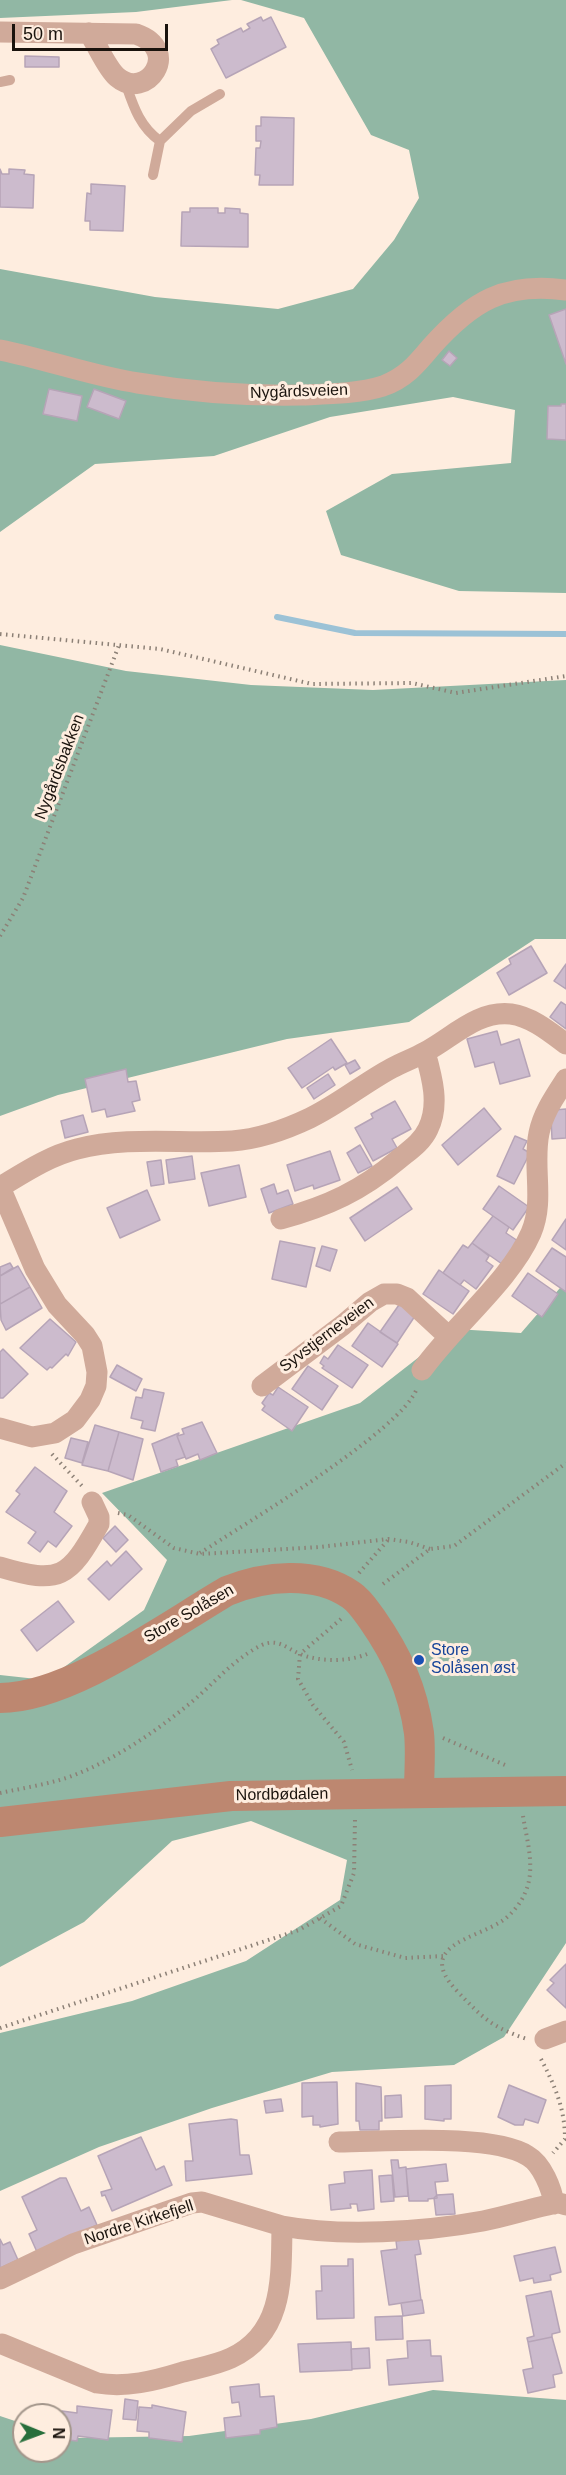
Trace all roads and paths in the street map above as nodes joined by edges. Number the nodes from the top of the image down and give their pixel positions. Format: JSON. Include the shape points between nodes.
{"nodes":[{"id":1,"x":0,"y":32,"type":"edge"},
{"id":2,"x":89,"y":33,"type":"junction"},
{"id":3,"x":125,"y":82,"type":"junction"},
{"id":4,"x":220,"y":94,"type":"dead end"},
{"id":5,"x":160,"y":141,"type":"junction"},
{"id":6,"x":153,"y":175,"type":"dead end"},
{"id":7,"x":566,"y":290,"type":"edge"},
{"id":8,"x":0,"y":350,"type":"edge"},
{"id":9,"x":0,"y":634,"type":"edge"},
{"id":10,"x":119,"y":645,"type":"junction"},
{"id":11,"x":566,"y":676,"type":"edge"},
{"id":12,"x":0,"y":936,"type":"edge"},
{"id":13,"x":566,"y":1044,"type":"edge"},
{"id":14,"x":425,"y":1052,"type":"junction"},
{"id":15,"x":566,"y":1079,"type":"edge"},
{"id":16,"x":0,"y":1187,"type":"edge"},
{"id":17,"x":281,"y":1219,"type":"dead end"},
{"id":18,"x":448,"y":1336,"type":"junction"},
{"id":19,"x":422,"y":1370,"type":"joint"},
{"id":20,"x":262,"y":1386,"type":"dead end"},
{"id":21,"x":0,"y":1428,"type":"edge"},
{"id":22,"x":43,"y":1435,"type":"junction"},
{"id":23,"x":566,"y":1463,"type":"edge"},
{"id":24,"x":96,"y":1509,"type":"junction"},
{"id":25,"x":388,"y":1539,"type":"junction"},
{"id":26,"x":430,"y":1549,"type":"junction"},
{"id":27,"x":200,"y":1554,"type":"junction"},
{"id":28,"x":0,"y":1567,"type":"edge"},
{"id":29,"x":383,"y":1584,"type":"dead end"},
{"id":30,"x":343,"y":1604,"type":"junction"},
{"id":31,"x":389,"y":1644,"type":"junction"},
{"id":32,"x":300,"y":1654,"type":"junction"},
{"id":33,"x":0,"y":1698,"type":"edge"},
{"id":34,"x":419,"y":1734,"type":"junction"},
{"id":35,"x":354,"y":1780,"type":"dead end"},
{"id":36,"x":566,"y":1791,"type":"edge"},
{"id":37,"x":419,"y":1792,"type":"junction"},
{"id":38,"x":519,"y":1792,"type":"junction"},
{"id":39,"x":0,"y":1793,"type":"edge"},
{"id":40,"x":355,"y":1809,"type":"dead end"},
{"id":41,"x":0,"y":1822,"type":"edge"},
{"id":42,"x":320,"y":1918,"type":"junction"},
{"id":43,"x":444,"y":1956,"type":"junction"},
{"id":44,"x":0,"y":2028,"type":"edge"},
{"id":45,"x":566,"y":2031,"type":"edge"},
{"id":46,"x":539,"y":2040,"type":"junction"},
{"id":47,"x":339,"y":2142,"type":"dead end"},
{"id":48,"x":537,"y":2163,"type":"junction"},
{"id":49,"x":560,"y":2204,"type":"edge"},
{"id":50,"x":282,"y":2226,"type":"junction"},
{"id":51,"x":0,"y":2279,"type":"edge"},
{"id":52,"x":2,"y":2344,"type":"dead end"}],
"edges":[{"from":1,"to":2,"type":"street"},
{"from":2,"to":3,"type":"street","via":[[116,76]]},
{"from":2,"to":3,"type":"street","via":[[136,33],[150,39],[157,49],[157,69],[149,80]]},
{"from":3,"to":5,"type":"lane","via":[[147,132]]},
{"from":4,"to":5,"type":"lane","via":[[191,111]]},
{"from":5,"to":6,"type":"lane"},
{"from":7,"to":8,"type":"street","name":"Nygårdsveien","via":[[510,290],[483,300],[452,324],[406,376],[380,387],[325,394],[264,396],[137,383]]},
{"from":9,"to":10,"type":"path"},
{"from":10,"to":11,"type":"path","via":[[160,649],[312,684],[412,683],[456,693]]},
{"from":10,"to":12,"type":"path","name":"Nygårdsbakken","via":[[23,898]]},
{"from":13,"to":14,"type":"street","via":[[543,1027],[509,1014],[470,1023]]},
{"from":14,"to":16,"type":"street","via":[[311,1118],[265,1135],[233,1141],[170,1141],[77,1149],[42,1162]]},
{"from":14,"to":17,"type":"street","via":[[434,1085],[433,1113],[419,1143],[342,1199]]},
{"from":15,"to":18,"type":"street","via":[[539,1132],[539,1209],[532,1232],[505,1273]]},
{"from":16,"to":22,"type":"street","via":[[35,1269],[57,1305],[92,1347],[97,1372],[93,1393],[75,1420],[55,1433]]},
{"from":18,"to":19,"type":"street"},
{"from":18,"to":20,"type":"street","name":"Syvstjerneveien","via":[[406,1298],[384,1294]]},
{"from":19,"to":27,"type":"path","via":[[416,1392],[387,1426]]},
{"from":21,"to":22,"type":"street","via":[[32,1437]]},
{"from":22,"to":24,"type":"path","via":[[49,1451],[79,1482]]},
{"from":23,"to":26,"type":"path","via":[[454,1546]]},
{"from":24,"to":27,"type":"path","via":[[128,1515],[174,1548]]},
{"from":24,"to":28,"type":"street","via":[[99,1524],[75,1563],[63,1573],[48,1577]]},
{"from":25,"to":26,"type":"path"},
{"from":25,"to":27,"type":"path"},
{"from":25,"to":30,"type":"path"},
{"from":26,"to":29,"type":"path"},
{"from":30,"to":31,"type":"street","via":[[363,1607]]},
{"from":30,"to":32,"type":"path"},
{"from":30,"to":33,"type":"street","name":"Store Solåsen","via":[[297,1579],[246,1583],[67,1683],[33,1694]]},
{"from":31,"to":32,"type":"path","via":[[358,1658],[321,1659]]},
{"from":31,"to":34,"type":"street","via":[[409,1684]]},
{"from":32,"to":35,"type":"path","via":[[298,1679],[313,1705],[344,1742]]},
{"from":32,"to":39,"type":"path","via":[[284,1643],[265,1644],[241,1657],[188,1705],[134,1745],[83,1772]]},
{"from":34,"to":37,"type":"street"},
{"from":34,"to":38,"type":"path","via":[[442,1737],[506,1766]]},
{"from":36,"to":38,"type":"street","name":"Nordbødalen"},
{"from":37,"to":38,"type":"street","name":"Nordbødalen"},
{"from":37,"to":41,"type":"street","name":"Nordbødalen","via":[[231,1796]]},
{"from":38,"to":43,"type":"path","via":[[530,1859],[525,1893],[502,1921],[452,1945]]},
{"from":40,"to":42,"type":"path","via":[[354,1873],[341,1906]]},
{"from":42,"to":43,"type":"path","via":[[354,1944],[405,1958]]},
{"from":42,"to":44,"type":"path","via":[[299,1930]]},
{"from":43,"to":46,"type":"path","via":[[445,1977],[484,2020],[495,2028]]},
{"from":45,"to":46,"type":"street"},
{"from":46,"to":48,"type":"path","via":[[559,2093],[565,2139],[556,2151]]},
{"from":47,"to":48,"type":"street","via":[[486,2144],[507,2147]]},
{"from":48,"to":49,"type":"street","name":"Nordre Kirkefjell"},
{"from":49,"to":50,"type":"street","name":"Nordre Kirkefjell","via":[[427,2228],[317,2233]]},
{"from":50,"to":51,"type":"street","name":"Nordre Kirkefjell","via":[[202,2202],[192,2203],[73,2244]]},
{"from":50,"to":52,"type":"street","via":[[275,2311],[262,2336],[229,2359],[150,2382],[111,2386],[67,2373]]}]}
